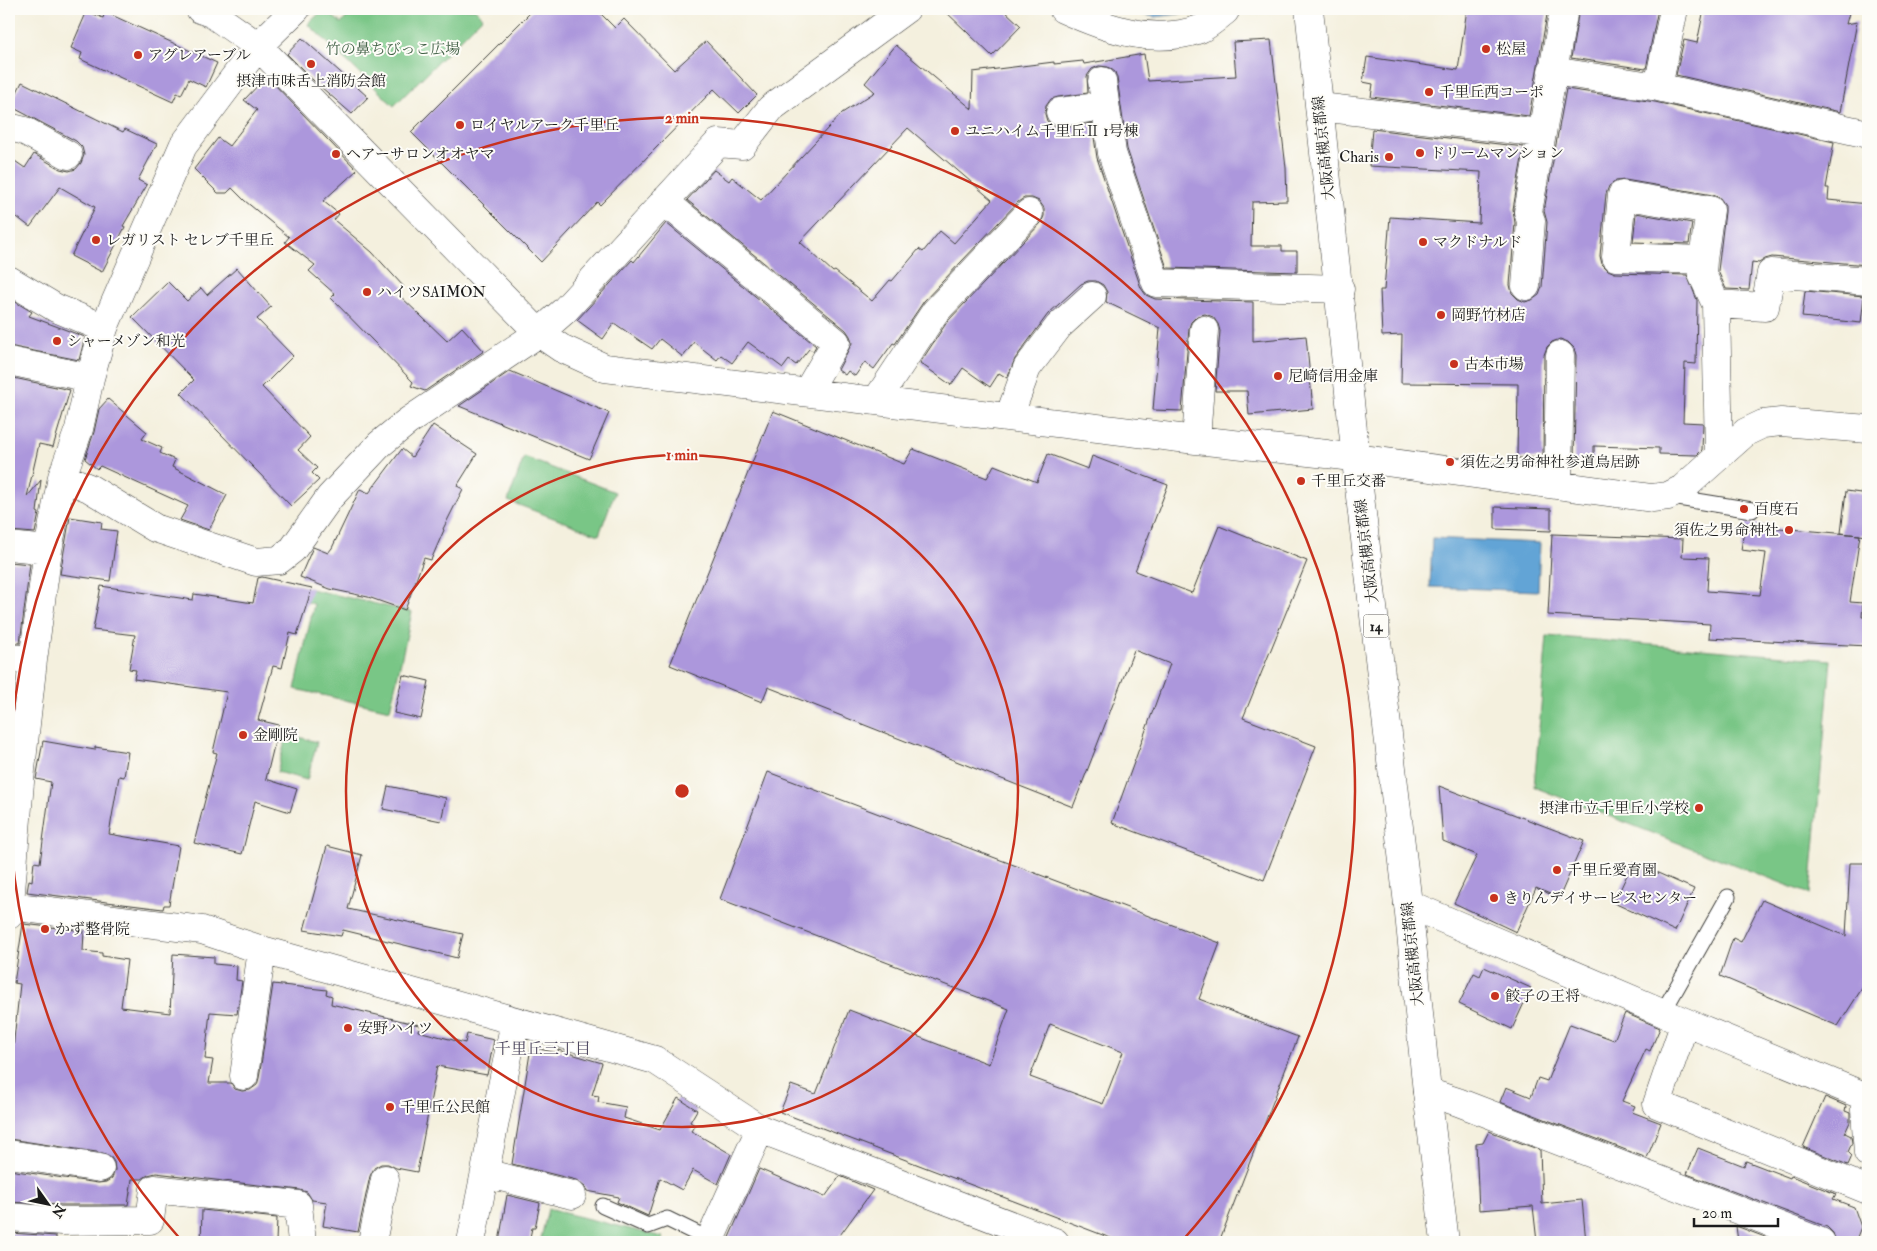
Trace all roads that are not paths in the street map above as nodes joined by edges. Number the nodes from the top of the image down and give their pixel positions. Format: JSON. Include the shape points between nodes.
{"nodes":[{"id":1,"x":296,"y":9,"type":"edge"},
{"id":2,"x":906,"y":9,"type":"edge"},
{"id":3,"x":1063,"y":9,"type":"edge"},
{"id":4,"x":1226,"y":9,"type":"edge"},
{"id":5,"x":1309,"y":9,"type":"edge"},
{"id":6,"x":1564,"y":9,"type":"edge"},
{"id":7,"x":1674,"y":9,"type":"edge"},
{"id":8,"x":206,"y":10,"type":"edge"},
{"id":9,"x":258,"y":46,"type":"junction"},
{"id":10,"x":1552,"y":70,"type":"junction"},
{"id":11,"x":1658,"y":87,"type":"junction"},
{"id":12,"x":1320,"y":107,"type":"junction"},
{"id":13,"x":1060,"y":112,"type":"dead end"},
{"id":14,"x":9,"y":127,"type":"edge"},
{"id":15,"x":1541,"y":133,"type":"junction"},
{"id":16,"x":1868,"y":134,"type":"edge"},
{"id":17,"x":68,"y":154,"type":"dead end"},
{"id":18,"x":664,"y":201,"type":"junction"},
{"id":19,"x":1029,"y":213,"type":"dead end"},
{"id":20,"x":1704,"y":260,"type":"dead end"},
{"id":21,"x":9,"y":280,"type":"edge"},
{"id":22,"x":1868,"y":281,"type":"edge"},
{"id":23,"x":1526,"y":286,"type":"dead end"},
{"id":24,"x":1340,"y":289,"type":"junction"},
{"id":25,"x":1092,"y":296,"type":"dead end"},
{"id":26,"x":1716,"y":304,"type":"junction"},
{"id":27,"x":104,"y":328,"type":"junction"},
{"id":28,"x":1204,"y":330,"type":"dead end"},
{"id":29,"x":539,"y":333,"type":"junction"},
{"id":30,"x":1560,"y":355,"type":"dead end"},
{"id":31,"x":9,"y":361,"type":"edge"},
{"id":32,"x":90,"y":378,"type":"junction"},
{"id":33,"x":807,"y":392,"type":"junction"},
{"id":34,"x":876,"y":401,"type":"junction"},
{"id":35,"x":1009,"y":417,"type":"junction"},
{"id":36,"x":1868,"y":429,"type":"edge"},
{"id":37,"x":1196,"y":440,"type":"junction"},
{"id":38,"x":1719,"y":456,"type":"junction"},
{"id":39,"x":1357,"y":459,"type":"junction"},
{"id":40,"x":62,"y":478,"type":"junction"},
{"id":41,"x":1558,"y":485,"type":"junction"},
{"id":42,"x":1668,"y":496,"type":"junction"},
{"id":43,"x":1752,"y":510,"type":"dead end"},
{"id":44,"x":9,"y":546,"type":"edge"},
{"id":45,"x":48,"y":550,"type":"junction"},
{"id":46,"x":21,"y":659,"type":"edge"},
{"id":47,"x":15,"y":769,"type":"edge"},
{"id":48,"x":1728,"y":897,"type":"dead end"},
{"id":49,"x":1408,"y":904,"type":"junction"},
{"id":50,"x":9,"y":906,"type":"edge"},
{"id":51,"x":9,"y":915,"type":"edge"},
{"id":52,"x":262,"y":950,"type":"junction"},
{"id":53,"x":1674,"y":1017,"type":"junction"},
{"id":54,"x":515,"y":1021,"type":"junction"},
{"id":55,"x":244,"y":1076,"type":"dead end"},
{"id":56,"x":1427,"y":1092,"type":"junction"},
{"id":57,"x":1866,"y":1095,"type":"edge"},
{"id":58,"x":760,"y":1129,"type":"junction"},
{"id":59,"x":1868,"y":1153,"type":"edge"},
{"id":60,"x":9,"y":1154,"type":"edge"},
{"id":61,"x":100,"y":1168,"type":"dead end"},
{"id":62,"x":485,"y":1173,"type":"junction"},
{"id":63,"x":385,"y":1179,"type":"dead end"},
{"id":64,"x":1868,"y":1190,"type":"edge"},
{"id":65,"x":572,"y":1195,"type":"dead end"},
{"id":66,"x":603,"y":1206,"type":"dead end"},
{"id":67,"x":9,"y":1217,"type":"edge"},
{"id":68,"x":709,"y":1241,"type":"edge"},
{"id":69,"x":302,"y":1242,"type":"edge"},
{"id":70,"x":372,"y":1242,"type":"edge"},
{"id":71,"x":471,"y":1242,"type":"edge"},
{"id":72,"x":1055,"y":1242,"type":"edge"},
{"id":73,"x":1445,"y":1242,"type":"edge"},
{"id":74,"x":1821,"y":1242,"type":"edge"}],
"edges":[{"from":1,"to":9,"type":"street"},
{"from":2,"to":18,"type":"street","via":[[771,108],[742,145],[718,143]]},
{"from":3,"to":4,"type":"street","via":[[1135,35],[1174,35],[1201,28]]},
{"from":5,"to":12,"type":"street","name":"大阪高槻京都線","number":"14"},
{"from":6,"to":10,"type":"street"},
{"from":7,"to":11,"type":"street"},
{"from":8,"to":9,"type":"street"},
{"from":9,"to":27,"type":"street","via":[[183,146]]},
{"from":9,"to":29,"type":"street"},
{"from":10,"to":11,"type":"street"},
{"from":10,"to":15,"type":"street"},
{"from":11,"to":16,"type":"street"},
{"from":12,"to":15,"type":"street"},
{"from":12,"to":24,"type":"street","name":"大阪高槻京都線","number":"14"},
{"from":13,"to":24,"type":"street","via":[[1104,94],[1112,152],[1156,283]]},
{"from":14,"to":17,"type":"street","via":[[25,131]]},
{"from":15,"to":23,"type":"street","via":[[1528,212]]},
{"from":18,"to":29,"type":"street","via":[[564,311]]},
{"from":18,"to":33,"type":"street","via":[[836,342]]},
{"from":19,"to":34,"type":"street","via":[[935,312]]},
{"from":20,"to":26,"type":"street","via":[[1702,274]]},
{"from":21,"to":27,"type":"street","via":[[56,308]]},
{"from":22,"to":26,"type":"street","via":[[1771,273],[1765,307]]},
{"from":24,"to":39,"type":"street","name":"大阪高槻京都線","number":"14"},
{"from":25,"to":35,"type":"street","via":[[1059,326],[1027,368]]},
{"from":26,"to":38,"type":"street"},
{"from":27,"to":32,"type":"street"},
{"from":28,"to":37,"type":"street"},
{"from":29,"to":33,"type":"street","via":[[561,348],[605,368]]},
{"from":29,"to":40,"type":"street","via":[[407,422],[380,444],[330,497],[294,549],[279,560],[256,562],[155,528],[89,488]]},
{"from":30,"to":41,"type":"street"},
{"from":31,"to":32,"type":"street"},
{"from":32,"to":40,"type":"street","via":[[79,429]]},
{"from":33,"to":34,"type":"street"},
{"from":34,"to":35,"type":"street"},
{"from":35,"to":37,"type":"street"},
{"from":36,"to":38,"type":"street","via":[[1781,422],[1763,424],[1746,432]]},
{"from":37,"to":39,"type":"street"},
{"from":38,"to":42,"type":"street","via":[[1682,489]]},
{"from":39,"to":41,"type":"street"},
{"from":39,"to":49,"type":"street","name":"大阪高槻京都線","number":"14"},
{"from":40,"to":45,"type":"street"},
{"from":41,"to":42,"type":"street","via":[[1652,498]]},
{"from":42,"to":43,"type":"lane"},
{"from":44,"to":45,"type":"street"},
{"from":45,"to":46,"type":"street"},
{"from":46,"to":47,"type":"street"},
{"from":47,"to":50,"type":"street"},
{"from":48,"to":53,"type":"lane"},
{"from":49,"to":53,"type":"street"},
{"from":49,"to":56,"type":"street","name":"大阪高槻京都線","number":"14"},
{"from":50,"to":51,"type":"street"},
{"from":50,"to":52,"type":"street","via":[[202,930]]},
{"from":52,"to":54,"type":"street"},
{"from":52,"to":55,"type":"street"},
{"from":53,"to":57,"type":"street"},
{"from":53,"to":64,"type":"street","via":[[1657,1104]]},
{"from":54,"to":58,"type":"street","via":[[655,1060]]},
{"from":54,"to":62,"type":"street"},
{"from":56,"to":73,"type":"street","name":"大阪高槻京都線","number":"14"},
{"from":56,"to":74,"type":"street"},
{"from":57,"to":59,"type":"street"},
{"from":58,"to":68,"type":"street"},
{"from":58,"to":72,"type":"street"},
{"from":60,"to":61,"type":"street"},
{"from":62,"to":65,"type":"street"},
{"from":62,"to":71,"type":"street"},
{"from":63,"to":70,"type":"street"},
{"from":66,"to":68,"type":"lane","via":[[648,1226],[667,1219]]},
{"from":67,"to":69,"type":"street","via":[[62,1221],[150,1220],[154,1189],[298,1205]]}]}
